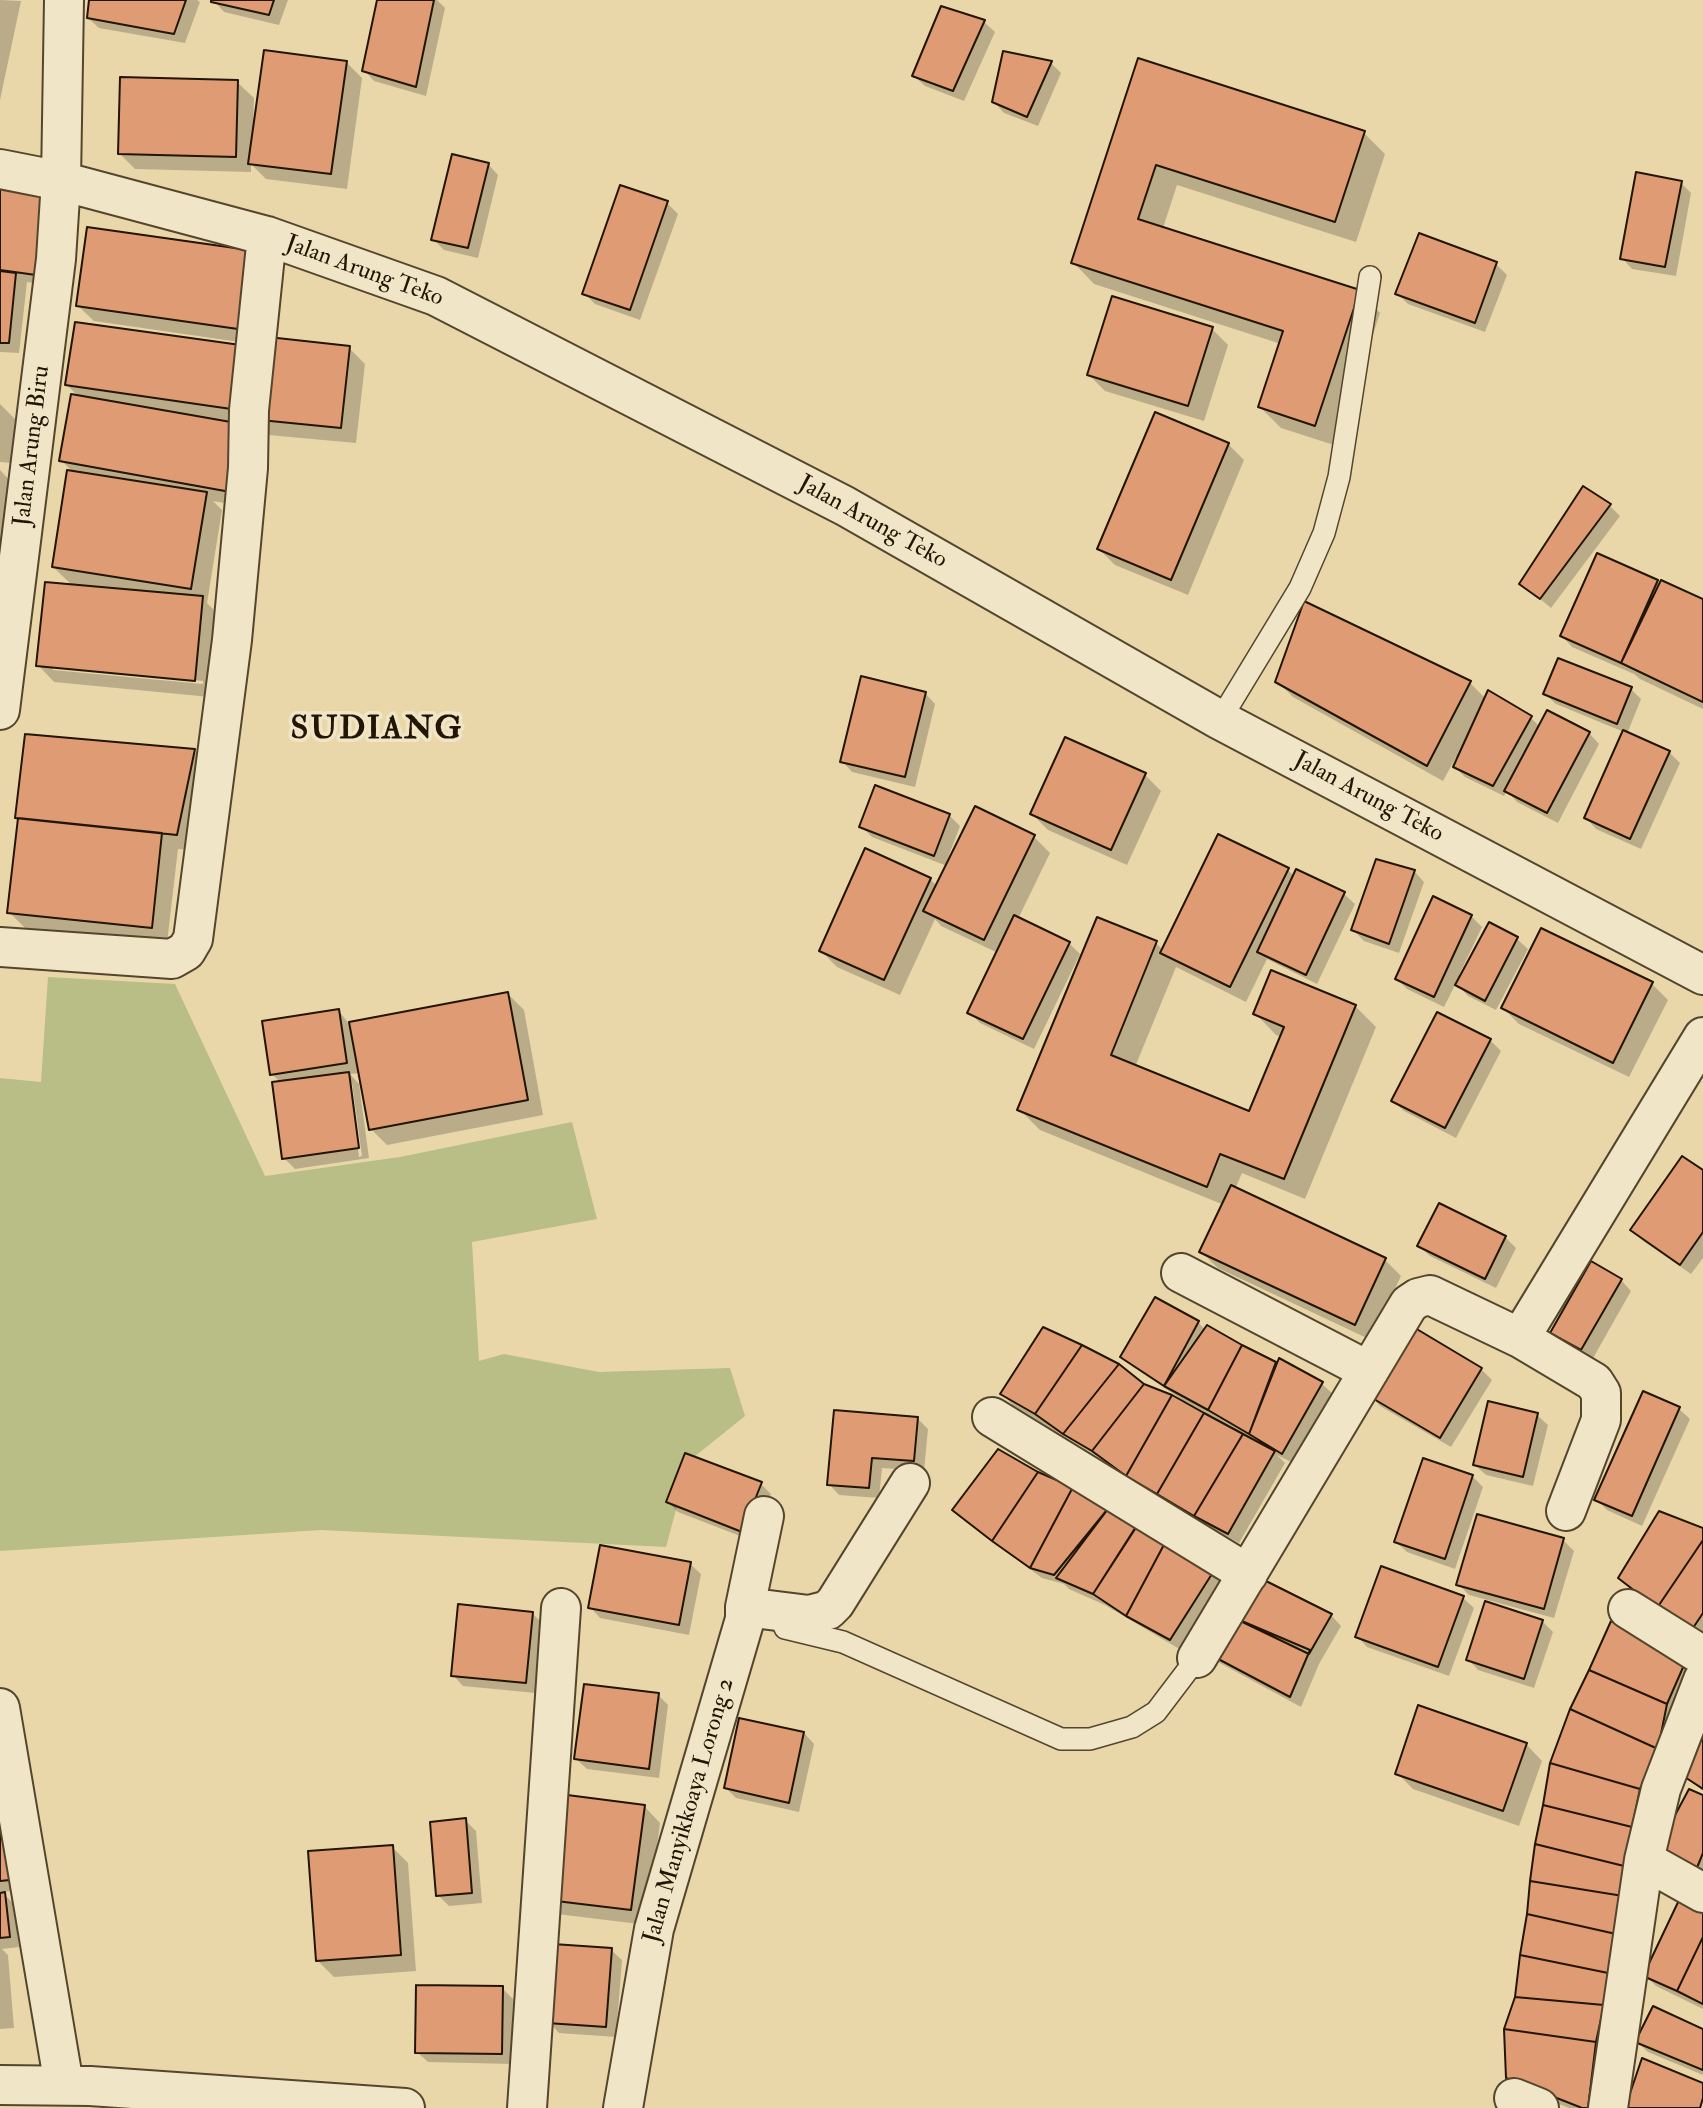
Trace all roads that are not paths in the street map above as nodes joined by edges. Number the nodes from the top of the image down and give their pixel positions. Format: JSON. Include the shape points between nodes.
{"nodes":[{"id":1,"x":64,"y":0,"type":"edge"},
{"id":2,"x":0,"y":169,"type":"edge"},
{"id":3,"x":61,"y":181,"type":"junction"},
{"id":4,"x":267,"y":236,"type":"junction"},
{"id":5,"x":1370,"y":277,"type":"dead end"},
{"id":6,"x":0,"y":710,"type":"edge"},
{"id":7,"x":1220,"y":720,"type":"junction"},
{"id":8,"x":0,"y":947,"type":"edge"},
{"id":9,"x":1703,"y":975,"type":"edge"},
{"id":10,"x":1703,"y":1037,"type":"edge"},
{"id":11,"x":1181,"y":1273,"type":"dead end"},
{"id":12,"x":1520,"y":1338,"type":"junction"},
{"id":13,"x":1369,"y":1370,"type":"junction"},
{"id":14,"x":992,"y":1417,"type":"dead end"},
{"id":15,"x":910,"y":1483,"type":"dead end"},
{"id":16,"x":1566,"y":1511,"type":"dead end"},
{"id":17,"x":764,"y":1516,"type":"dead end"},
{"id":18,"x":1248,"y":1574,"type":"junction"},
{"id":19,"x":561,"y":1608,"type":"dead end"},
{"id":20,"x":1628,"y":1609,"type":"dead end"},
{"id":21,"x":745,"y":1613,"type":"junction"},
{"id":22,"x":1703,"y":1656,"type":"edge"},
{"id":23,"x":1197,"y":1658,"type":"joint"},
{"id":24,"x":1703,"y":1680,"type":"edge"},
{"id":25,"x":0,"y":1708,"type":"edge"},
{"id":26,"x":1644,"y":1860,"type":"junction"},
{"id":27,"x":1703,"y":1893,"type":"edge"},
{"id":28,"x":0,"y":2085,"type":"edge"},
{"id":29,"x":81,"y":2093,"type":"edge"},
{"id":30,"x":405,"y":2108,"type":"edge"},
{"id":31,"x":527,"y":2108,"type":"edge"},
{"id":32,"x":623,"y":2108,"type":"edge"},
{"id":33,"x":1608,"y":2108,"type":"edge"}],
"edges":[{"from":1,"to":3,"type":"street","name":"Jalan Arung Biru"},
{"from":2,"to":3,"type":"street","name":"Jalan Arung Teko"},
{"from":3,"to":4,"type":"street","name":"Jalan Arung Teko"},
{"from":3,"to":6,"type":"street","name":"Jalan Arung Biru","via":[[56,259]]},
{"from":4,"to":7,"type":"street","name":"Jalan Arung Teko","via":[[436,296],[845,506]]},
{"from":4,"to":8,"type":"street","via":[[232,640],[193,939],[186,951],[172,959]]},
{"from":5,"to":7,"type":"lane","via":[[1339,477],[1324,533],[1300,588]]},
{"from":7,"to":9,"type":"street","name":"Jalan Arung Teko"},
{"from":10,"to":12,"type":"street"},
{"from":11,"to":13,"type":"street"},
{"from":12,"to":13,"type":"street","via":[[1430,1295],[1409,1304]]},
{"from":12,"to":16,"type":"street","via":[[1594,1382],[1601,1393],[1601,1420]]},
{"from":13,"to":18,"type":"street"},
{"from":14,"to":18,"type":"street"},
{"from":15,"to":21,"type":"street","via":[[828,1610],[810,1615]]},
{"from":17,"to":21,"type":"street","name":"Jalan Manyikkoaya Lorong 2"},
{"from":18,"to":23,"type":"street"},
{"from":19,"to":31,"type":"street"},
{"from":20,"to":22,"type":"street"},
{"from":21,"to":23,"type":"lane","via":[[843,1642],[1061,1740],[1090,1739],[1132,1727],[1156,1712]]},
{"from":21,"to":32,"type":"street","name":"Jalan Manyikkoaya Lorong 2","via":[[654,1929]]},
{"from":24,"to":26,"type":"street","via":[[1661,1788]]},
{"from":25,"to":29,"type":"street"},
{"from":26,"to":27,"type":"street"},
{"from":26,"to":33,"type":"street"},
{"from":28,"to":29,"type":"street"},
{"from":29,"to":30,"type":"street"}]}
